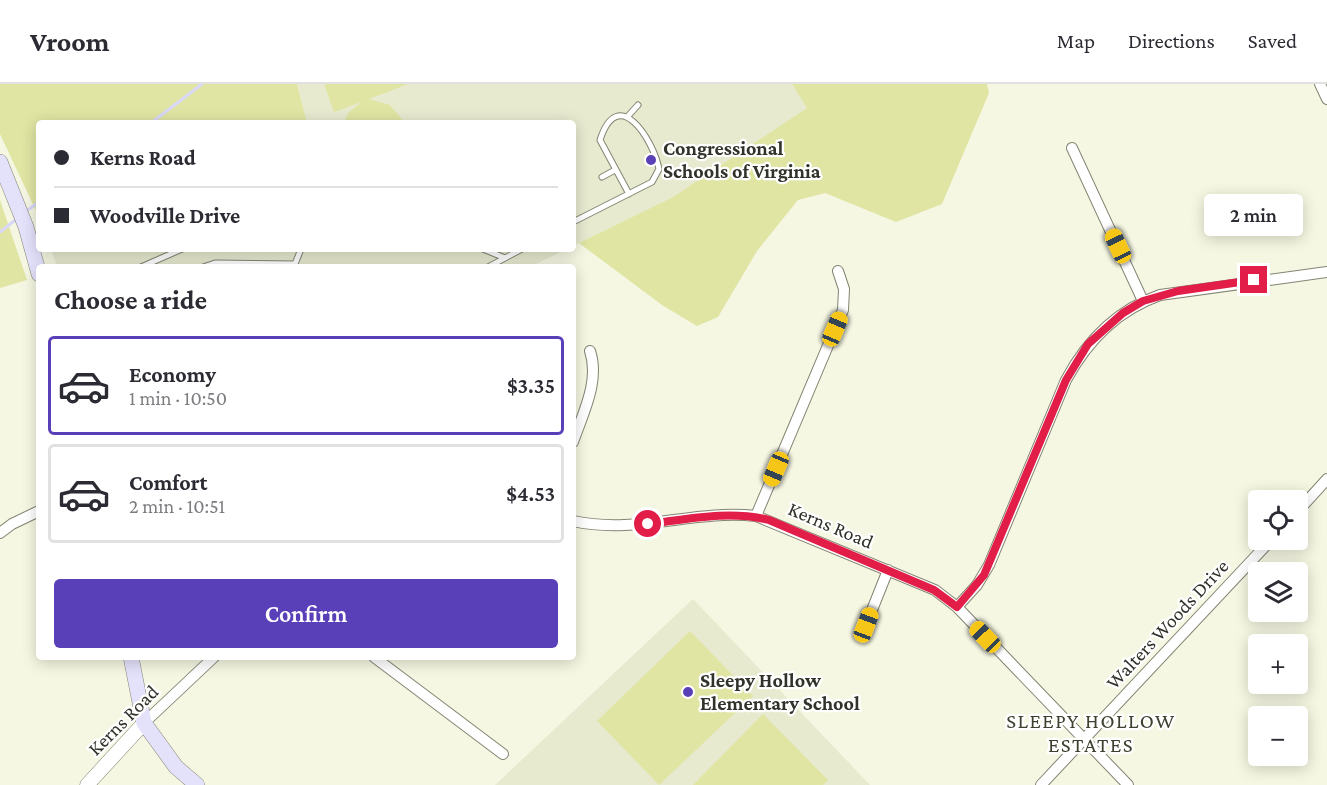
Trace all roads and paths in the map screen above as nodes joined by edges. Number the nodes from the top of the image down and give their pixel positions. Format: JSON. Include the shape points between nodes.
{"nodes":[{"id":1,"x":1320,"y":84,"type":"edge"},
{"id":2,"x":1327,"y":99,"type":"edge"},
{"id":3,"x":638,"y":105,"type":"dead end"},
{"id":4,"x":628,"y":116,"type":"junction"},
{"id":5,"x":1072,"y":148,"type":"dead end"},
{"id":6,"x":0,"y":162,"type":"edge"},
{"id":7,"x":615,"y":171,"type":"junction"},
{"id":8,"x":603,"y":177,"type":"dead end"},
{"id":9,"x":629,"y":194,"type":"junction"},
{"id":10,"x":576,"y":220,"type":"edge"},
{"id":11,"x":175,"y":252,"type":"edge"},
{"id":12,"x":490,"y":252,"type":"edge"},
{"id":13,"x":516,"y":252,"type":"edge"},
{"id":14,"x":505,"y":258,"type":"junction"},
{"id":15,"x":36,"y":264,"type":"edge"},
{"id":16,"x":148,"y":264,"type":"edge"},
{"id":17,"x":212,"y":264,"type":"edge"},
{"id":18,"x":295,"y":264,"type":"edge"},
{"id":19,"x":494,"y":264,"type":"edge"},
{"id":20,"x":838,"y":271,"type":"dead end"},
{"id":21,"x":1327,"y":272,"type":"edge"},
{"id":22,"x":1143,"y":301,"type":"junction"},
{"id":23,"x":590,"y":351,"type":"dead end"},
{"id":24,"x":576,"y":433,"type":"edge"},
{"id":25,"x":1327,"y":479,"type":"edge"},
{"id":26,"x":1308,"y":500,"type":"edge"},
{"id":27,"x":36,"y":512,"type":"edge"},
{"id":28,"x":756,"y":516,"type":"junction"},
{"id":29,"x":576,"y":522,"type":"edge"},
{"id":30,"x":0,"y":533,"type":"edge"},
{"id":31,"x":1262,"y":550,"type":"edge"},
{"id":32,"x":888,"y":570,"type":"junction"},
{"id":33,"x":957,"y":607,"type":"junction"},
{"id":34,"x":866,"y":625,"type":"dead end"},
{"id":35,"x":132,"y":660,"type":"edge"},
{"id":36,"x":211,"y":660,"type":"edge"},
{"id":37,"x":378,"y":660,"type":"edge"},
{"id":38,"x":144,"y":723,"type":"junction"},
{"id":39,"x":1084,"y":739,"type":"junction"},
{"id":40,"x":503,"y":754,"type":"dead end"},
{"id":41,"x":87,"y":785,"type":"edge"},
{"id":42,"x":197,"y":785,"type":"edge"},
{"id":43,"x":1041,"y":785,"type":"edge"},
{"id":44,"x":1128,"y":785,"type":"edge"}],
"edges":[{"from":1,"to":2,"type":"street"},
{"from":3,"to":4,"type":"lane"},
{"from":4,"to":7,"type":"lane","via":[[614,117],[604,127],[600,140]]},
{"from":4,"to":9,"type":"lane","via":[[645,133],[656,152],[659,169],[652,182]]},
{"from":5,"to":22,"type":"street"},
{"from":6,"to":15,"type":"main road"},
{"from":7,"to":8,"type":"lane"},
{"from":7,"to":9,"type":"lane"},
{"from":9,"to":10,"type":"lane"},
{"from":11,"to":16,"type":"lane"},
{"from":12,"to":14,"type":"lane"},
{"from":13,"to":14,"type":"lane"},
{"from":14,"to":19,"type":"lane"},
{"from":17,"to":18,"type":"lane"},
{"from":20,"to":28,"type":"street","via":[[844,289],[843,310]]},
{"from":21,"to":22,"type":"street","via":[[1178,291]]},
{"from":22,"to":33,"type":"street","via":[[1106,327],[1078,358],[989,565]]},
{"from":23,"to":24,"type":"street","via":[[593,383]]},
{"from":25,"to":26,"type":"street"},
{"from":27,"to":30,"type":"street"},
{"from":28,"to":29,"type":"street","name":"Kerns Road","via":[[725,515],[608,527]]},
{"from":28,"to":32,"type":"street","name":"Kerns Road"},
{"from":31,"to":39,"type":"street","name":"Walters Woods Drive"},
{"from":32,"to":33,"type":"street","name":"Kerns Road","via":[[934,590]]},
{"from":32,"to":34,"type":"street"},
{"from":33,"to":39,"type":"street","name":"Kerns Road"},
{"from":35,"to":38,"type":"main road"},
{"from":36,"to":38,"type":"street","name":"Kerns Road"},
{"from":37,"to":40,"type":"street"},
{"from":38,"to":41,"type":"street","name":"Kerns Road"},
{"from":38,"to":42,"type":"main road","via":[[176,767]]},
{"from":39,"to":43,"type":"street","name":"Walters Woods Drive"},
{"from":39,"to":44,"type":"street","name":"Kerns Road"}]}
